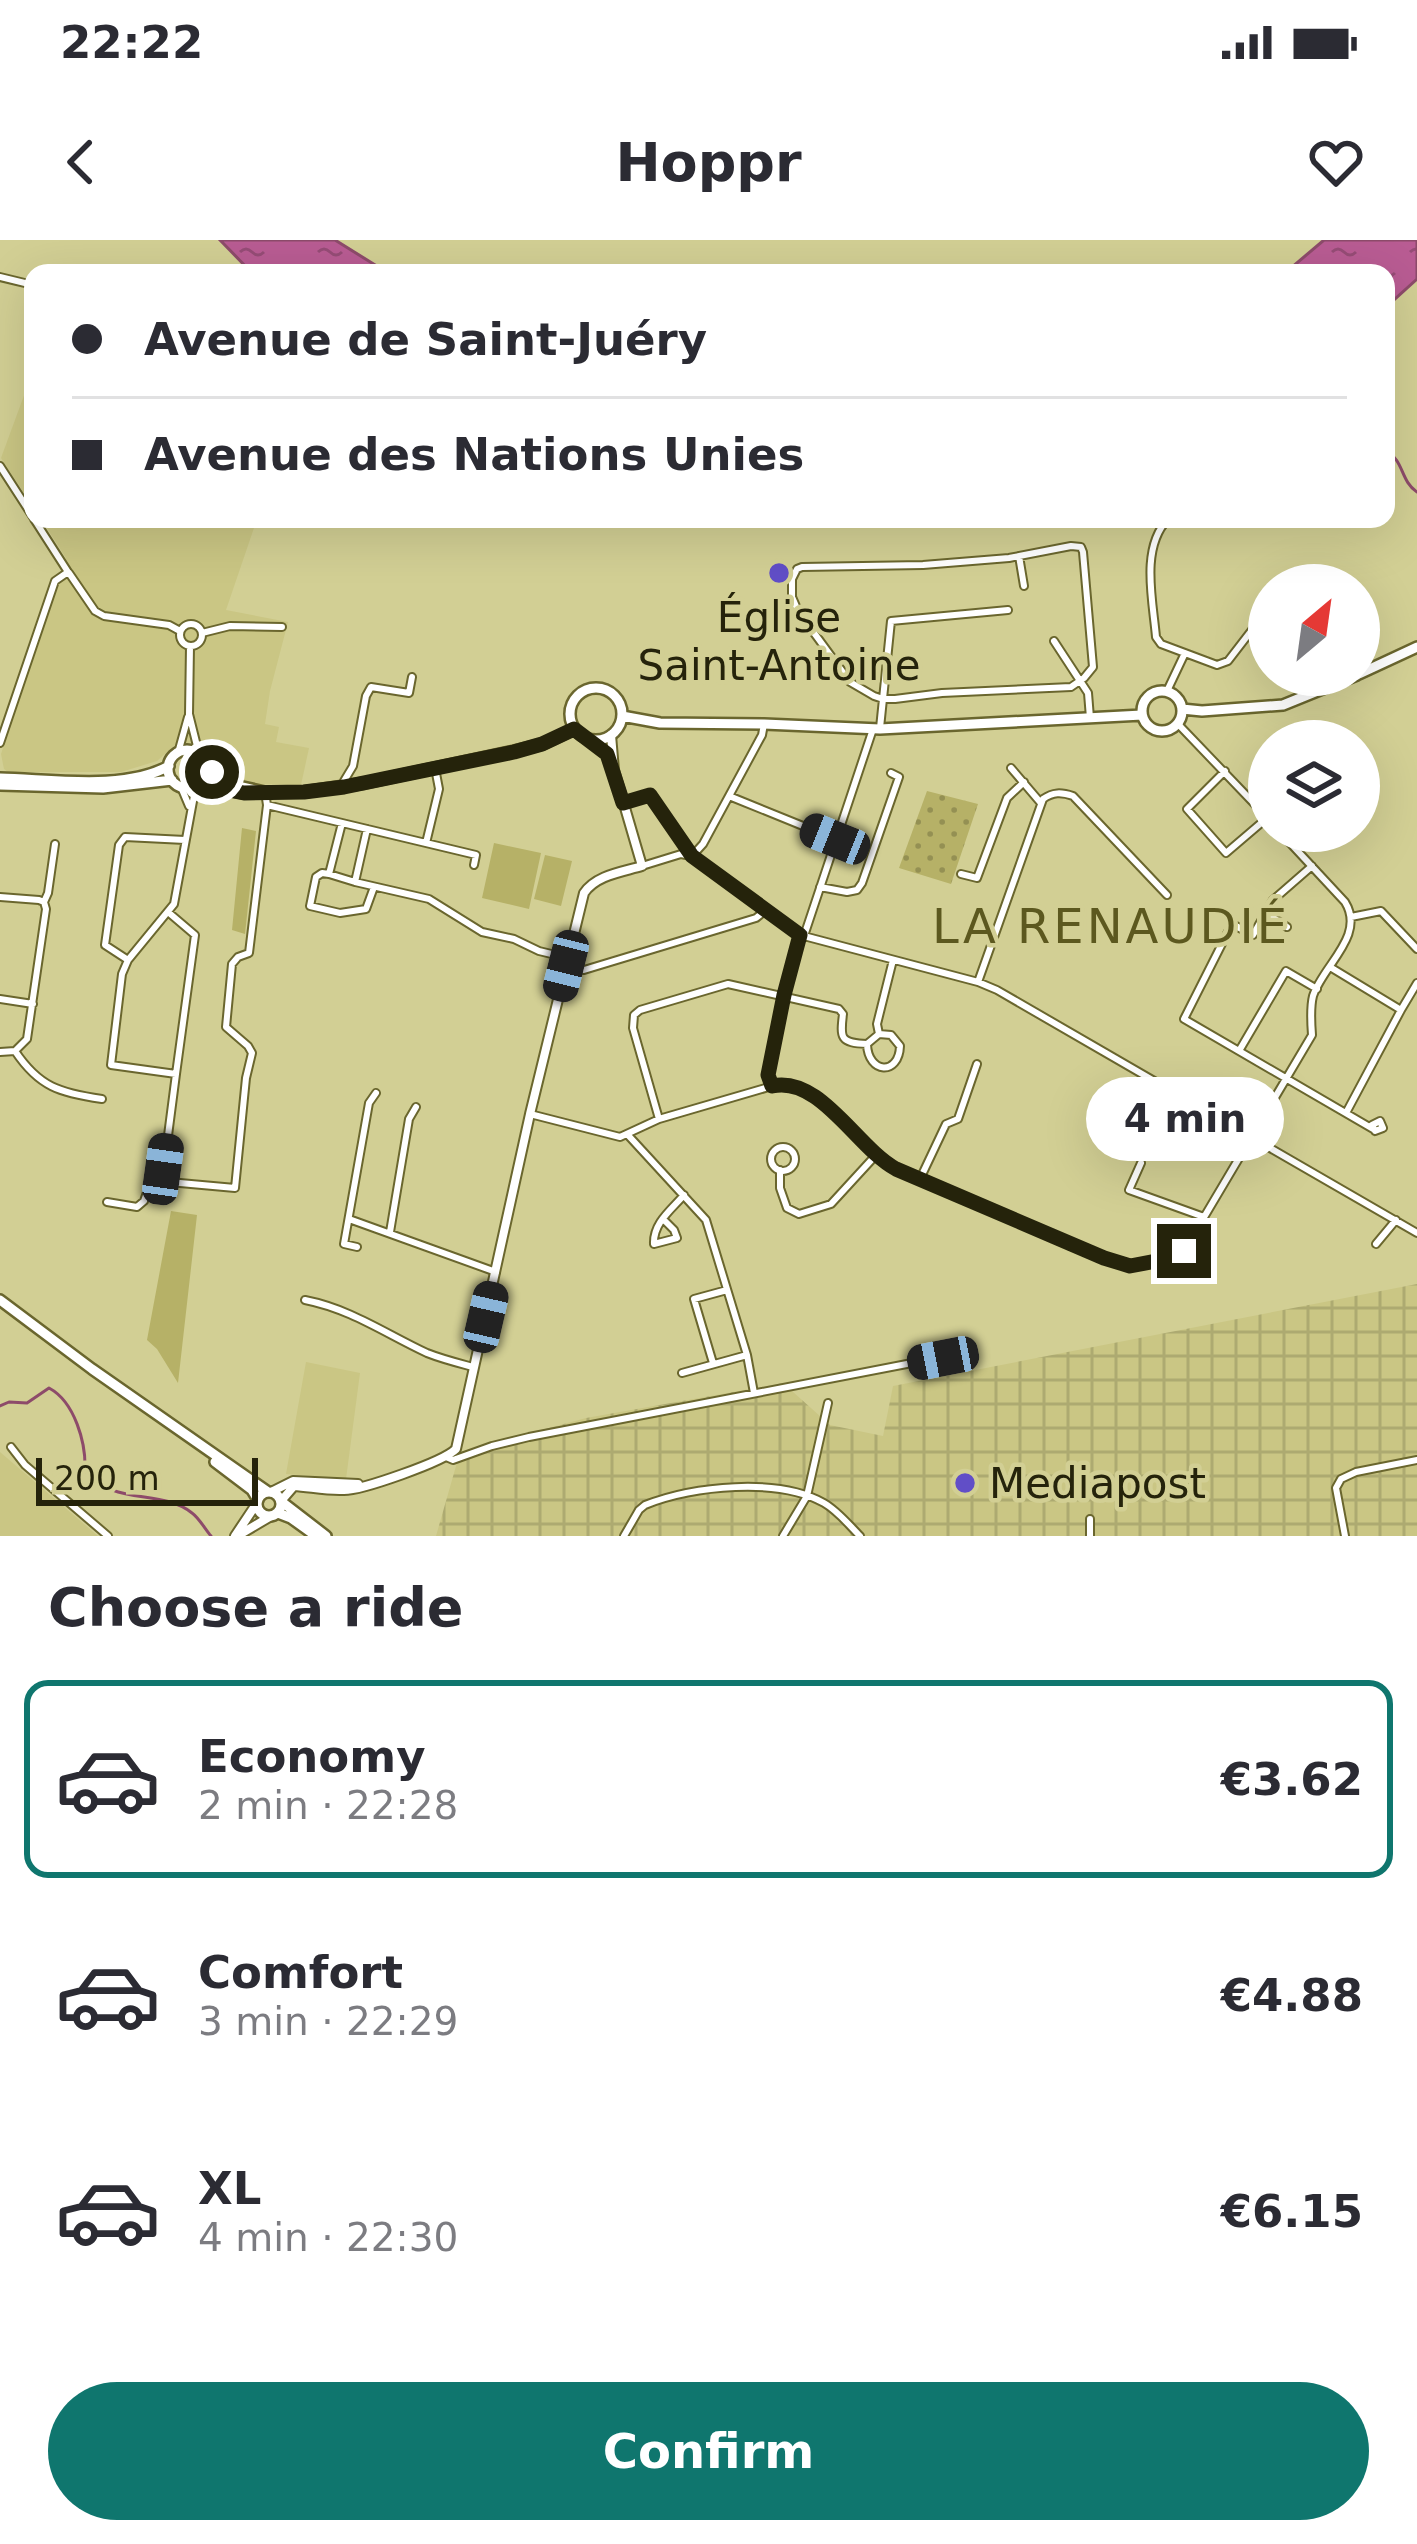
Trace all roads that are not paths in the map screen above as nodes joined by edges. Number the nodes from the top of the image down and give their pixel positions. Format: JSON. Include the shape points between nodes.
{"nodes":[{"id":1,"x":0,"y":466,"type":"edge"},
{"id":2,"x":24,"y":503,"type":"edge"},
{"id":3,"x":40,"y":528,"type":"edge"},
{"id":4,"x":1160,"y":528,"type":"edge"},
{"id":5,"x":1018,"y":556,"type":"junction"},
{"id":6,"x":68,"y":572,"type":"junction"},
{"id":7,"x":1024,"y":586,"type":"dead end"},
{"id":8,"x":1008,"y":610,"type":"dead end"},
{"id":9,"x":282,"y":627,"type":"dead end"},
{"id":10,"x":180,"y":631,"type":"junction"},
{"id":11,"x":202,"y":633,"type":"junction"},
{"id":12,"x":1248,"y":635,"type":"edge"},
{"id":13,"x":1054,"y":641,"type":"dead end"},
{"id":14,"x":190,"y":646,"type":"junction"},
{"id":15,"x":1417,"y":647,"type":"edge"},
{"id":16,"x":1185,"y":653,"type":"junction"},
{"id":17,"x":1380,"y":665,"type":"edge"},
{"id":18,"x":412,"y":677,"type":"dead end"},
{"id":19,"x":1079,"y":681,"type":"junction"},
{"id":20,"x":1168,"y":691,"type":"junction"},
{"id":21,"x":1306,"y":696,"type":"edge"},
{"id":22,"x":883,"y":699,"type":"junction"},
{"id":23,"x":1182,"y":709,"type":"junction"},
{"id":24,"x":189,"y":714,"type":"junction"},
{"id":25,"x":622,"y":716,"type":"junction"},
{"id":26,"x":1142,"y":716,"type":"junction"},
{"id":27,"x":1090,"y":718,"type":"junction"},
{"id":28,"x":764,"y":724,"type":"junction"},
{"id":29,"x":1178,"y":724,"type":"junction"},
{"id":30,"x":574,"y":729,"type":"junction"},
{"id":31,"x":876,"y":729,"type":"junction"},
{"id":32,"x":611,"y":735,"type":"junction"},
{"id":33,"x":586,"y":739,"type":"junction"},
{"id":34,"x":0,"y":742,"type":"edge"},
{"id":35,"x":178,"y":753,"type":"junction"},
{"id":36,"x":199,"y":754,"type":"junction"},
{"id":37,"x":169,"y":766,"type":"junction"},
{"id":38,"x":353,"y":766,"type":"junction"},
{"id":39,"x":206,"y":767,"type":"junction"},
{"id":40,"x":435,"y":768,"type":"junction"},
{"id":41,"x":1011,"y":768,"type":"dead end"},
{"id":42,"x":614,"y":770,"type":"junction"},
{"id":43,"x":1225,"y":771,"type":"junction"},
{"id":44,"x":891,"y":773,"type":"dead end"},
{"id":45,"x":0,"y":779,"type":"edge"},
{"id":46,"x":1024,"y":782,"type":"junction"},
{"id":47,"x":176,"y":783,"type":"junction"},
{"id":48,"x":365,"y":783,"type":"junction"},
{"id":49,"x":197,"y":785,"type":"junction"},
{"id":50,"x":344,"y":787,"type":"junction"},
{"id":51,"x":265,"y":792,"type":"junction"},
{"id":52,"x":729,"y":796,"type":"junction"},
{"id":53,"x":1248,"y":797,"type":"edge"},
{"id":54,"x":623,"y":803,"type":"junction"},
{"id":55,"x":1041,"y":803,"type":"junction"},
{"id":56,"x":267,"y":805,"type":"junction"},
{"id":57,"x":190,"y":809,"type":"junction"},
{"id":58,"x":342,"y":823,"type":"junction"},
{"id":59,"x":367,"y":829,"type":"junction"},
{"id":60,"x":1248,"y":836,"type":"edge"},
{"id":61,"x":835,"y":839,"type":"junction"},
{"id":62,"x":184,"y":840,"type":"junction"},
{"id":63,"x":426,"y":843,"type":"junction"},
{"id":64,"x":56,"y":844,"type":"dead end"},
{"id":65,"x":1299,"y":852,"type":"edge"},
{"id":66,"x":691,"y":856,"type":"junction"},
{"id":67,"x":474,"y":865,"type":"dead end"},
{"id":68,"x":642,"y":866,"type":"junction"},
{"id":69,"x":1312,"y":866,"type":"junction"},
{"id":70,"x":329,"y":874,"type":"junction"},
{"id":71,"x":961,"y":874,"type":"dead end"},
{"id":72,"x":355,"y":881,"type":"junction"},
{"id":73,"x":374,"y":886,"type":"junction"},
{"id":74,"x":820,"y":887,"type":"junction"},
{"id":75,"x":1167,"y":895,"type":"dead end"},
{"id":76,"x":0,"y":897,"type":"edge"},
{"id":77,"x":44,"y":902,"type":"junction"},
{"id":78,"x":766,"y":910,"type":"junction"},
{"id":79,"x":168,"y":912,"type":"junction"},
{"id":80,"x":1266,"y":913,"type":"junction"},
{"id":81,"x":1351,"y":917,"type":"junction"},
{"id":82,"x":1287,"y":927,"type":"dead end"},
{"id":83,"x":802,"y":936,"type":"junction"},
{"id":84,"x":1416,"y":947,"type":"edge"},
{"id":85,"x":893,"y":959,"type":"junction"},
{"id":86,"x":128,"y":960,"type":"junction"},
{"id":87,"x":567,"y":962,"type":"junction"},
{"id":88,"x":1330,"y":967,"type":"junction"},
{"id":89,"x":978,"y":982,"type":"junction"},
{"id":90,"x":1317,"y":988,"type":"junction"},
{"id":91,"x":1415,"y":988,"type":"edge"},
{"id":92,"x":784,"y":995,"type":"junction"},
{"id":93,"x":0,"y":999,"type":"edge"},
{"id":94,"x":33,"y":1004,"type":"junction"},
{"id":95,"x":1401,"y":1010,"type":"junction"},
{"id":96,"x":878,"y":1034,"type":"junction"},
{"id":97,"x":867,"y":1044,"type":"junction"},
{"id":98,"x":15,"y":1051,"type":"junction"},
{"id":99,"x":1239,"y":1051,"type":"junction"},
{"id":100,"x":0,"y":1052,"type":"edge"},
{"id":101,"x":977,"y":1064,"type":"dead end"},
{"id":102,"x":176,"y":1074,"type":"junction"},
{"id":103,"x":1286,"y":1077,"type":"junction"},
{"id":104,"x":772,"y":1086,"type":"junction"},
{"id":105,"x":376,"y":1093,"type":"dead end"},
{"id":106,"x":1178,"y":1093,"type":"junction"},
{"id":107,"x":102,"y":1099,"type":"dead end"},
{"id":108,"x":416,"y":1107,"type":"dead end"},
{"id":109,"x":1346,"y":1113,"type":"junction"},
{"id":110,"x":530,"y":1114,"type":"junction"},
{"id":111,"x":659,"y":1119,"type":"junction"},
{"id":112,"x":1159,"y":1124,"type":"dead end"},
{"id":113,"x":1373,"y":1129,"type":"dead end"},
{"id":114,"x":239,"y":1131,"type":"junction"},
{"id":115,"x":252,"y":1132,"type":"dead end"},
{"id":116,"x":626,"y":1134,"type":"junction"},
{"id":117,"x":1251,"y":1136,"type":"junction"},
{"id":118,"x":876,"y":1155,"type":"junction"},
{"id":119,"x":1141,"y":1163,"type":"dead end"},
{"id":120,"x":780,"y":1171,"type":"dead end"},
{"id":121,"x":165,"y":1179,"type":"junction"},
{"id":122,"x":920,"y":1179,"type":"junction"},
{"id":123,"x":685,"y":1195,"type":"junction"},
{"id":124,"x":107,"y":1202,"type":"dead end"},
{"id":125,"x":1204,"y":1216,"type":"junction"},
{"id":126,"x":349,"y":1219,"type":"junction"},
{"id":127,"x":662,"y":1219,"type":"dead end"},
{"id":128,"x":1396,"y":1220,"type":"junction"},
{"id":129,"x":389,"y":1233,"type":"junction"},
{"id":130,"x":1417,"y":1233,"type":"edge"},
{"id":131,"x":1376,"y":1244,"type":"dead end"},
{"id":132,"x":357,"y":1247,"type":"dead end"},
{"id":133,"x":496,"y":1272,"type":"junction"},
{"id":134,"x":727,"y":1290,"type":"junction"},
{"id":135,"x":0,"y":1300,"type":"edge"},
{"id":136,"x":305,"y":1300,"type":"dead end"},
{"id":137,"x":747,"y":1355,"type":"junction"},
{"id":138,"x":943,"y":1358,"type":"dead end"},
{"id":139,"x":712,"y":1363,"type":"junction"},
{"id":140,"x":475,"y":1368,"type":"junction"},
{"id":141,"x":682,"y":1373,"type":"dead end"},
{"id":142,"x":115,"y":1386,"type":"junction"},
{"id":143,"x":754,"y":1393,"type":"junction"},
{"id":144,"x":828,"y":1403,"type":"dead end"},
{"id":145,"x":11,"y":1448,"type":"dead end"},
{"id":146,"x":456,"y":1449,"type":"junction"},
{"id":147,"x":471,"y":1453,"type":"junction"},
{"id":148,"x":446,"y":1457,"type":"junction"},
{"id":149,"x":1417,"y":1460,"type":"edge"},
{"id":150,"x":371,"y":1483,"type":"junction"},
{"id":151,"x":270,"y":1492,"type":"junction"},
{"id":152,"x":807,"y":1496,"type":"junction"},
{"id":153,"x":258,"y":1502,"type":"junction"},
{"id":154,"x":278,"y":1508,"type":"junction"},
{"id":155,"x":1090,"y":1519,"type":"dead end"},
{"id":156,"x":108,"y":1536,"type":"edge"},
{"id":157,"x":236,"y":1536,"type":"edge"},
{"id":158,"x":316,"y":1536,"type":"edge"},
{"id":159,"x":326,"y":1536,"type":"edge"},
{"id":160,"x":624,"y":1536,"type":"edge"},
{"id":161,"x":783,"y":1536,"type":"edge"},
{"id":162,"x":860,"y":1536,"type":"edge"},
{"id":163,"x":1090,"y":1536,"type":"edge"},
{"id":164,"x":1345,"y":1536,"type":"edge"}],
"edges":[{"from":1,"to":2,"type":"street"},
{"from":3,"to":6,"type":"street"},
{"from":4,"to":16,"type":"street","via":[[1152,547],[1156,638]]},
{"from":5,"to":7,"type":"street"},
{"from":5,"to":19,"type":"street","via":[[1081,547],[1093,667]]},
{"from":5,"to":22,"type":"street","via":[[796,568],[798,611],[850,682]]},
{"from":6,"to":10,"type":"street","via":[[104,616]]},
{"from":6,"to":34,"type":"street","via":[[55,581]]},
{"from":8,"to":22,"type":"street","via":[[891,621]]},
{"from":9,"to":11,"type":"street"},
{"from":10,"to":11,"type":"street","via":[[193,623]]},
{"from":10,"to":14,"type":"street"},
{"from":11,"to":14,"type":"street"},
{"from":12,"to":16,"type":"street","via":[[1228,661]]},
{"from":13,"to":19,"type":"street"},
{"from":14,"to":24,"type":"street"},
{"from":15,"to":17,"type":"main road"},
{"from":16,"to":20,"type":"street"},
{"from":18,"to":38,"type":"street","via":[[409,693],[371,686]]},
{"from":19,"to":22,"type":"street"},
{"from":19,"to":27,"type":"street"},
{"from":20,"to":23,"type":"main road"},
{"from":20,"to":26,"type":"main road","via":[[1148,696]]},
{"from":21,"to":23,"type":"main road","via":[[1283,705]]},
{"from":22,"to":31,"type":"street"},
{"from":23,"to":29,"type":"main road"},
{"from":24,"to":35,"type":"street"},
{"from":24,"to":36,"type":"street"},
{"from":25,"to":28,"type":"main road"},
{"from":25,"to":30,"type":"main road","via":[[610,692],[587,688],[570,706]]},
{"from":25,"to":32,"type":"main road"},
{"from":26,"to":27,"type":"main road"},
{"from":26,"to":29,"type":"main road","via":[[1160,732]]},
{"from":27,"to":31,"type":"main road"},
{"from":28,"to":31,"type":"main road"},
{"from":28,"to":52,"type":"street"},
{"from":29,"to":43,"type":"street"},
{"from":30,"to":33,"type":"main road"},
{"from":30,"to":40,"type":"main road"},
{"from":31,"to":61,"type":"street"},
{"from":32,"to":33,"type":"main road"},
{"from":32,"to":42,"type":"street"},
{"from":33,"to":42,"type":"street"},
{"from":35,"to":36,"type":"main road"},
{"from":35,"to":37,"type":"main road"},
{"from":36,"to":39,"type":"main road"},
{"from":37,"to":45,"type":"main road","via":[[105,781]]},
{"from":37,"to":47,"type":"main road"},
{"from":38,"to":48,"type":"street"},
{"from":38,"to":50,"type":"street"},
{"from":39,"to":49,"type":"main road"},
{"from":39,"to":51,"type":"main road","via":[[230,784]]},
{"from":40,"to":48,"type":"main road"},
{"from":40,"to":63,"type":"street","via":[[440,785]]},
{"from":41,"to":46,"type":"street"},
{"from":42,"to":54,"type":"street"},
{"from":43,"to":53,"type":"street"},
{"from":43,"to":60,"type":"street","via":[[1186,809],[1226,854]]},
{"from":44,"to":74,"type":"street","via":[[898,777],[862,883],[847,892]]},
{"from":45,"to":47,"type":"main road","via":[[103,788]]},
{"from":46,"to":55,"type":"street"},
{"from":46,"to":71,"type":"street","via":[[1007,798],[976,878]]},
{"from":47,"to":49,"type":"main road"},
{"from":47,"to":57,"type":"street"},
{"from":48,"to":50,"type":"main road"},
{"from":49,"to":51,"type":"main road"},
{"from":49,"to":57,"type":"street"},
{"from":50,"to":51,"type":"main road"},
{"from":51,"to":56,"type":"street"},
{"from":52,"to":61,"type":"street"},
{"from":52,"to":66,"type":"street"},
{"from":54,"to":66,"type":"street","via":[[650,795]]},
{"from":54,"to":68,"type":"street"},
{"from":55,"to":75,"type":"street","via":[[1050,794],[1073,796]]},
{"from":55,"to":89,"type":"street"},
{"from":56,"to":58,"type":"street"},
{"from":56,"to":114,"type":"street","via":[[249,953],[232,964],[225,1023],[251,1053]]},
{"from":57,"to":62,"type":"street"},
{"from":58,"to":59,"type":"street"},
{"from":58,"to":70,"type":"street"},
{"from":59,"to":63,"type":"street"},
{"from":59,"to":72,"type":"street"},
{"from":61,"to":74,"type":"street"},
{"from":62,"to":79,"type":"street"},
{"from":62,"to":86,"type":"street","via":[[124,837],[119,844],[105,945]]},
{"from":63,"to":67,"type":"street","via":[[476,855]]},
{"from":64,"to":77,"type":"street"},
{"from":65,"to":69,"type":"street"},
{"from":66,"to":68,"type":"street"},
{"from":66,"to":78,"type":"street"},
{"from":68,"to":87,"type":"street","via":[[590,884]]},
{"from":69,"to":80,"type":"street"},
{"from":69,"to":81,"type":"street"},
{"from":70,"to":72,"type":"street"},
{"from":70,"to":73,"type":"street","via":[[316,877],[313,908],[366,909]]},
{"from":72,"to":73,"type":"street"},
{"from":73,"to":87,"type":"street","via":[[429,899],[482,932]]},
{"from":74,"to":83,"type":"street"},
{"from":76,"to":77,"type":"street"},
{"from":77,"to":94,"type":"street"},
{"from":78,"to":83,"type":"street"},
{"from":78,"to":87,"type":"street","via":[[584,970]]},
{"from":79,"to":86,"type":"street"},
{"from":79,"to":102,"type":"street","via":[[195,935]]},
{"from":80,"to":82,"type":"street"},
{"from":80,"to":99,"type":"street","via":[[1253,935],[1232,924],[1184,1019]]},
{"from":81,"to":84,"type":"street","via":[[1381,911]]},
{"from":81,"to":88,"type":"street"},
{"from":83,"to":85,"type":"street"},
{"from":83,"to":92,"type":"street"},
{"from":85,"to":89,"type":"street"},
{"from":85,"to":96,"type":"street"},
{"from":86,"to":102,"type":"street","via":[[111,1065]]},
{"from":87,"to":110,"type":"street"},
{"from":88,"to":90,"type":"street"},
{"from":88,"to":95,"type":"street"},
{"from":89,"to":106,"type":"street"},
{"from":90,"to":99,"type":"street","via":[[1286,971]]},
{"from":90,"to":103,"type":"street","via":[[1312,1035]]},
{"from":91,"to":95,"type":"street"},
{"from":92,"to":97,"type":"street","via":[[839,1009],[842,1036]]},
{"from":92,"to":104,"type":"street"},
{"from":92,"to":111,"type":"street","via":[[728,984],[640,1010],[632,1028]]},
{"from":93,"to":94,"type":"street"},
{"from":94,"to":98,"type":"street","via":[[25,1043]]},
{"from":95,"to":109,"type":"street"},
{"from":96,"to":97,"type":"street"},
{"from":96,"to":97,"type":"street","via":[[900,1046],[893,1065],[876,1066]]},
{"from":98,"to":100,"type":"street"},
{"from":98,"to":107,"type":"street","via":[[62,1093]]},
{"from":99,"to":103,"type":"street"},
{"from":101,"to":122,"type":"street","via":[[958,1119],[946,1124]]},
{"from":102,"to":121,"type":"street"},
{"from":103,"to":109,"type":"street"},
{"from":103,"to":117,"type":"street"},
{"from":104,"to":111,"type":"street"},
{"from":104,"to":118,"type":"street","via":[[812,1094]]},
{"from":105,"to":126,"type":"street"},
{"from":106,"to":112,"type":"street"},
{"from":106,"to":117,"type":"street"},
{"from":108,"to":129,"type":"street"},
{"from":109,"to":113,"type":"street"},
{"from":110,"to":116,"type":"street"},
{"from":110,"to":133,"type":"street"},
{"from":111,"to":116,"type":"street"},
{"from":114,"to":115,"type":"street"},
{"from":114,"to":121,"type":"street","via":[[235,1187]]},
{"from":116,"to":123,"type":"street"},
{"from":117,"to":125,"type":"street"},
{"from":117,"to":128,"type":"street"},
{"from":118,"to":120,"type":"street","via":[[830,1204],[799,1214],[787,1208]]},
{"from":118,"to":122,"type":"street"},
{"from":119,"to":125,"type":"street","via":[[1129,1190]]},
{"from":121,"to":124,"type":"street","via":[[150,1184],[136,1207]]},
{"from":122,"to":125,"type":"street","via":[[1124,1265],[1180,1255]]},
{"from":123,"to":127,"type":"street"},
{"from":123,"to":134,"type":"street","via":[[706,1220]]},
{"from":126,"to":129,"type":"street"},
{"from":126,"to":132,"type":"street","via":[[344,1244]]},
{"from":128,"to":130,"type":"street"},
{"from":128,"to":131,"type":"street"},
{"from":129,"to":133,"type":"street"},
{"from":133,"to":140,"type":"street"},
{"from":134,"to":137,"type":"street"},
{"from":134,"to":139,"type":"street","via":[[694,1299]]},
{"from":135,"to":142,"type":"main road"},
{"from":136,"to":140,"type":"street"},
{"from":137,"to":139,"type":"street"},
{"from":137,"to":143,"type":"street"},
{"from":138,"to":143,"type":"street"},
{"from":139,"to":141,"type":"street"},
{"from":140,"to":146,"type":"street"},
{"from":142,"to":151,"type":"main road"},
{"from":142,"to":153,"type":"main road"},
{"from":143,"to":147,"type":"street"},
{"from":144,"to":152,"type":"street"},
{"from":145,"to":156,"type":"street"},
{"from":146,"to":147,"type":"street"},
{"from":146,"to":148,"type":"street"},
{"from":147,"to":148,"type":"street"},
{"from":148,"to":150,"type":"street"},
{"from":149,"to":164,"type":"street","via":[[1340,1479]]},
{"from":150,"to":151,"type":"street","via":[[293,1481]]},
{"from":150,"to":154,"type":"street","via":[[294,1486]]},
{"from":151,"to":153,"type":"main road"},
{"from":151,"to":154,"type":"main road"},
{"from":152,"to":160,"type":"street","via":[[748,1485],[654,1502]]},
{"from":152,"to":161,"type":"street"},
{"from":152,"to":162,"type":"street"},
{"from":153,"to":154,"type":"main road","via":[[262,1514]]},
{"from":153,"to":157,"type":"street"},
{"from":154,"to":157,"type":"street"},
{"from":154,"to":158,"type":"main road"},
{"from":154,"to":159,"type":"main road"},
{"from":155,"to":163,"type":"street"}]}
